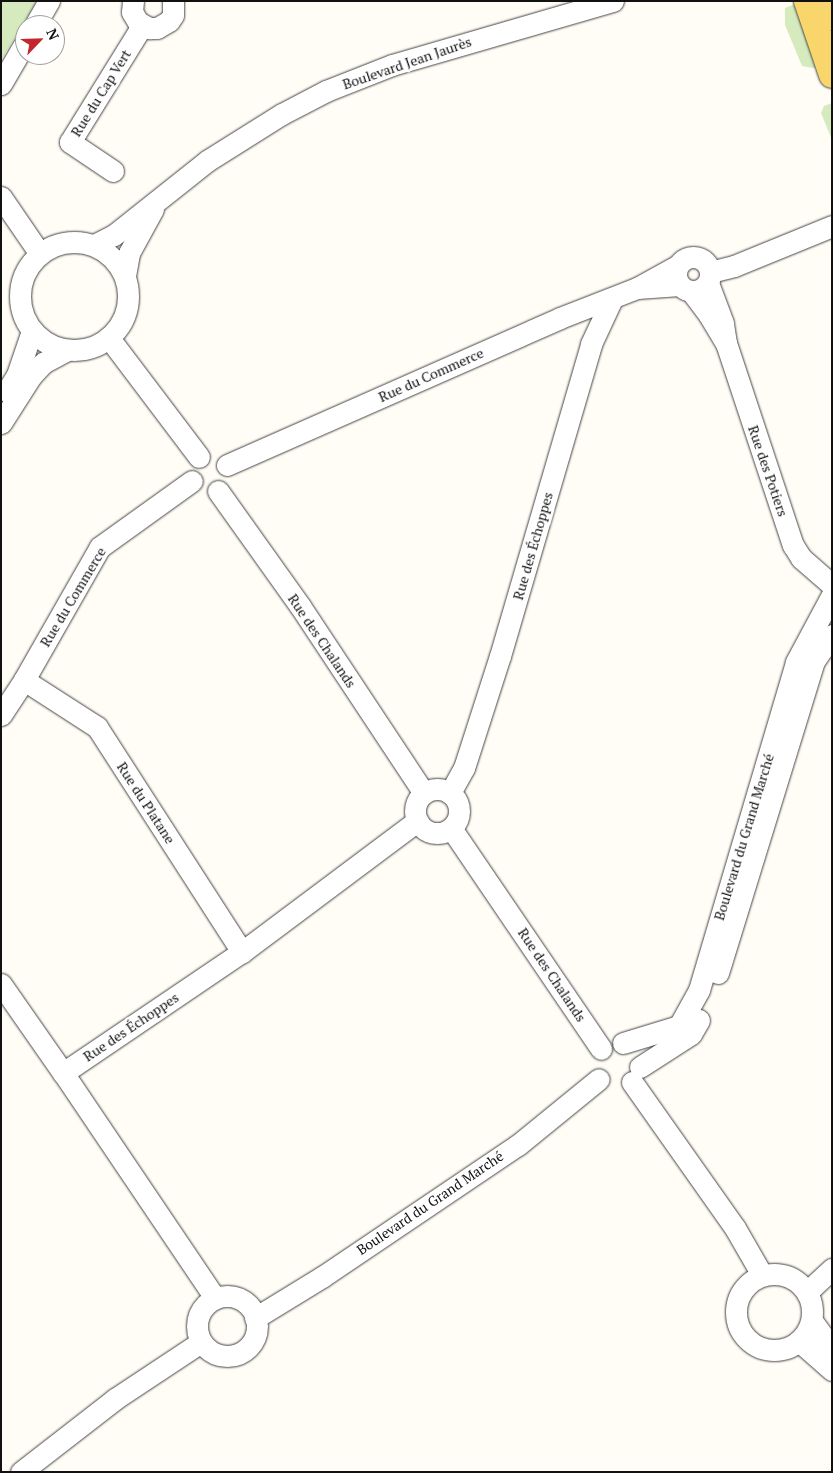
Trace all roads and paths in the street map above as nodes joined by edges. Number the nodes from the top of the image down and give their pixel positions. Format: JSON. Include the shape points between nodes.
{"nodes":[{"id":1,"x":49,"y":1,"type":"edge"},
{"id":2,"x":173,"y":1,"type":"edge"},
{"id":3,"x":613,"y":1,"type":"edge"},
{"id":4,"x":807,"y":1,"type":"edge"},
{"id":5,"x":827,"y":1,"type":"edge"},
{"id":6,"x":131,"y":3,"type":"edge"},
{"id":7,"x":41,"y":15,"type":"edge"},
{"id":8,"x":832,"y":16,"type":"edge"},
{"id":9,"x":142,"y":26,"type":"junction"},
{"id":10,"x":15,"y":60,"type":"edge"},
{"id":11,"x":832,"y":76,"type":"edge"},
{"id":12,"x":1,"y":84,"type":"edge"},
{"id":13,"x":113,"y":171,"type":"dead end"},
{"id":14,"x":1,"y":197,"type":"edge"},
{"id":15,"x":158,"y":200,"type":"junction"},
{"id":16,"x":832,"y":226,"type":"edge"},
{"id":17,"x":94,"y":245,"type":"junction"},
{"id":18,"x":40,"y":254,"type":"junction"},
{"id":19,"x":125,"y":276,"type":"junction"},
{"id":20,"x":693,"y":279,"type":"junction"},
{"id":21,"x":612,"y":298,"type":"junction"},
{"id":22,"x":32,"y":332,"type":"junction"},
{"id":23,"x":109,"y":338,"type":"junction"},
{"id":24,"x":67,"y":350,"type":"junction"},
{"id":25,"x":1,"y":400,"type":"edge"},
{"id":26,"x":1,"y":423,"type":"edge"},
{"id":27,"x":199,"y":457,"type":"junction"},
{"id":28,"x":227,"y":465,"type":"junction"},
{"id":29,"x":192,"y":482,"type":"junction"},
{"id":30,"x":218,"y":491,"type":"junction"},
{"id":31,"x":832,"y":585,"type":"edge"},
{"id":32,"x":832,"y":595,"type":"edge"},
{"id":33,"x":832,"y":636,"type":"edge"},
{"id":34,"x":24,"y":680,"type":"junction"},
{"id":35,"x":1,"y":715,"type":"edge"},
{"id":36,"x":424,"y":793,"type":"junction"},
{"id":37,"x":450,"y":793,"type":"junction"},
{"id":38,"x":417,"y":821,"type":"junction"},
{"id":39,"x":451,"y":828,"type":"junction"},
{"id":40,"x":242,"y":952,"type":"junction"},
{"id":41,"x":1,"y":984,"type":"edge"},
{"id":42,"x":623,"y":1043,"type":"junction"},
{"id":43,"x":601,"y":1049,"type":"junction"},
{"id":44,"x":63,"y":1073,"type":"junction"},
{"id":45,"x":636,"y":1075,"type":"junction"},
{"id":46,"x":599,"y":1079,"type":"junction"},
{"id":47,"x":832,"y":1269,"type":"edge"},
{"id":48,"x":762,"y":1275,"type":"junction"},
{"id":49,"x":807,"y":1292,"type":"junction"},
{"id":50,"x":215,"y":1298,"type":"junction"},
{"id":51,"x":255,"y":1318,"type":"junction"},
{"id":52,"x":806,"y":1331,"type":"junction"},
{"id":53,"x":201,"y":1342,"type":"junction"},
{"id":54,"x":832,"y":1349,"type":"edge"},
{"id":55,"x":832,"y":1361,"type":"edge"},
{"id":56,"x":832,"y":1370,"type":"edge"},
{"id":57,"x":20,"y":1471,"type":"edge"}],
"edges":[{"from":1,"to":7,"type":"street"},
{"from":2,"to":9,"type":"street","via":[[173,15],[164,26]]},
{"from":3,"to":15,"type":"street","name":"Boulevard Jean Jaurès","via":[[392,65],[326,91],[207,161]]},
{"from":4,"to":11,"type":"main road"},
{"from":5,"to":8,"type":"main road"},
{"from":6,"to":9,"type":"street","via":[[134,18]]},
{"from":9,"to":13,"type":"street","name":"Rue du Cap Vert","via":[[70,142]]},
{"from":10,"to":12,"type":"street"},
{"from":14,"to":18,"type":"street"},
{"from":15,"to":17,"type":"street","name":"Boulevard Jean Jaurès","via":[[114,234]]},
{"from":15,"to":19,"type":"street","via":[[129,253]]},
{"from":16,"to":20,"type":"street","name":"Rue du Commerce"},
{"from":17,"to":18,"type":"street","via":[[66,242]]},
{"from":17,"to":19,"type":"street","via":[[118,263]]},
{"from":18,"to":22,"type":"street","via":[[28,266],[21,282],[20,300]]},
{"from":19,"to":23,"type":"street","via":[[129,293],[127,310],[120,326]]},
{"from":20,"to":21,"type":"street","name":"Rue du Commerce","via":[[636,288]]},
{"from":20,"to":31,"type":"street","name":"Rue des Potiers","via":[[726,343],[793,545],[801,558]]},
{"from":21,"to":28,"type":"street","name":"Rue du Commerce"},
{"from":21,"to":37,"type":"street","name":"Rue des Échoppes","via":[[591,344],[500,656],[464,768]]},
{"from":22,"to":24,"type":"street","via":[[54,347]]},
{"from":22,"to":25,"type":"street","via":[[17,375]]},
{"from":23,"to":24,"type":"street","via":[[89,348]]},
{"from":23,"to":27,"type":"street"},
{"from":24,"to":26,"type":"street","via":[[43,363],[31,376]]},
{"from":27,"to":28,"type":"street","via":[[215,454]]},
{"from":27,"to":29,"type":"street","via":[[190,470]]},
{"from":28,"to":30,"type":"street","via":[[229,477]]},
{"from":29,"to":30,"type":"street","via":[[200,490]]},
{"from":29,"to":34,"type":"street","name":"Rue du Commerce","via":[[100,547]]},
{"from":30,"to":36,"type":"street","name":"Rue des Chalands","via":[[300,606]]},
{"from":32,"to":42,"type":"street","name":"Boulevard du Grand Marché","via":[[796,662],[699,990],[679,1026]]},
{"from":33,"to":45,"type":"street","name":"Boulevard du Grand Marché","via":[[814,662],[709,1002],[690,1034]]},
{"from":34,"to":35,"type":"street","name":"Rue du Commerce"},
{"from":34,"to":40,"type":"street","name":"Rue du Platane","via":[[97,727]]},
{"from":36,"to":37,"type":"street","via":[[437,789]]},
{"from":36,"to":38,"type":"street","via":[[416,806]]},
{"from":37,"to":39,"type":"street","via":[[459,810]]},
{"from":38,"to":39,"type":"street","via":[[432,832]]},
{"from":38,"to":40,"type":"street","name":"Rue des Échoppes"},
{"from":39,"to":43,"type":"street","name":"Rue des Chalands"},
{"from":40,"to":44,"type":"street","name":"Rue des Échoppes"},
{"from":41,"to":44,"type":"street"},
{"from":42,"to":43,"type":"street"},
{"from":42,"to":45,"type":"street","via":[[636,1052]]},
{"from":43,"to":46,"type":"street","via":[[595,1067]]},
{"from":44,"to":50,"type":"street"},
{"from":45,"to":46,"type":"street","via":[[615,1088]]},
{"from":45,"to":48,"type":"street"},
{"from":46,"to":51,"type":"street","name":"Boulevard du Grand Marché","via":[[518,1144],[322,1277]]},
{"from":47,"to":49,"type":"street"},
{"from":48,"to":49,"type":"street","via":[[787,1276]]},
{"from":48,"to":52,"type":"street","via":[[744,1289],[738,1300],[739,1327],[749,1340],[770,1350],[784,1349]]},
{"from":49,"to":52,"type":"street","via":[[811,1301]]},
{"from":50,"to":51,"type":"street","via":[[235,1297],[251,1309]]},
{"from":50,"to":53,"type":"street","via":[[200,1312],[197,1327]]},
{"from":51,"to":53,"type":"street","via":[[254,1337],[241,1352],[215,1353]]},
{"from":52,"to":54,"type":"street"},
{"from":52,"to":55,"type":"street"},
{"from":52,"to":56,"type":"street"},
{"from":53,"to":57,"type":"street","via":[[115,1399]]}]}
